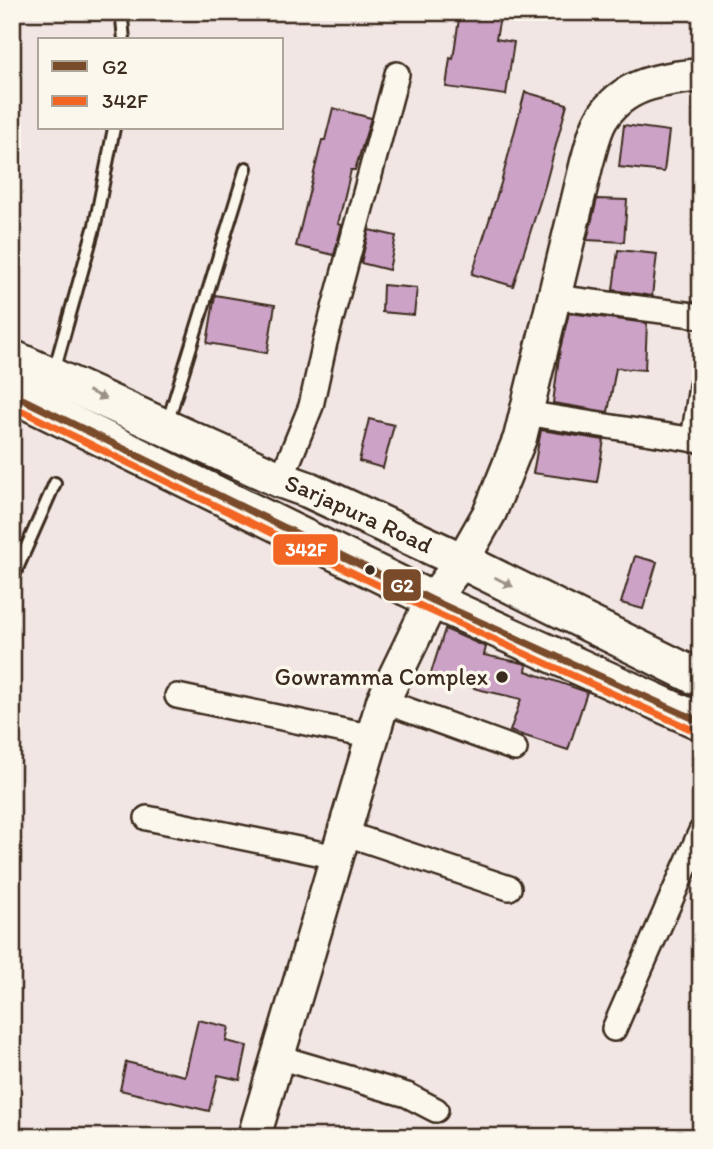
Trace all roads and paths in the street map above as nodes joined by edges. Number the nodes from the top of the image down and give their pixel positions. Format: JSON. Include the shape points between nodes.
{"nodes":[{"id":1,"x":118,"y":12,"type":"edge"},
{"id":2,"x":124,"y":38,"type":"edge"},
{"id":3,"x":397,"y":74,"type":"dead end"},
{"id":4,"x":701,"y":75,"type":"edge"},
{"id":5,"x":114,"y":130,"type":"edge"},
{"id":6,"x":247,"y":168,"type":"dead end"},
{"id":7,"x":554,"y":297,"type":"junction"},
{"id":8,"x":701,"y":316,"type":"edge"},
{"id":9,"x":12,"y":358,"type":"edge"},
{"id":10,"x":701,"y":386,"type":"edge"},
{"id":11,"x":37,"y":390,"type":"edge"},
{"id":12,"x":525,"y":413,"type":"junction"},
{"id":13,"x":166,"y":427,"type":"junction"},
{"id":14,"x":697,"y":441,"type":"edge"},
{"id":15,"x":281,"y":480,"type":"junction"},
{"id":16,"x":55,"y":483,"type":"dead end"},
{"id":17,"x":462,"y":561,"type":"junction"},
{"id":18,"x":12,"y":580,"type":"edge"},
{"id":19,"x":432,"y":600,"type":"junction"},
{"id":20,"x":701,"y":679,"type":"edge"},
{"id":21,"x":177,"y":696,"type":"dead end"},
{"id":22,"x":383,"y":701,"type":"junction"},
{"id":23,"x":701,"y":722,"type":"edge"},
{"id":24,"x":373,"y":737,"type":"junction"},
{"id":25,"x":515,"y":749,"type":"dead end"},
{"id":26,"x":146,"y":818,"type":"dead end"},
{"id":27,"x":701,"y":831,"type":"edge"},
{"id":28,"x":341,"y":845,"type":"junction"},
{"id":29,"x":509,"y":888,"type":"dead end"},
{"id":30,"x":614,"y":1029,"type":"dead end"},
{"id":31,"x":278,"y":1057,"type":"junction"},
{"id":32,"x":436,"y":1110,"type":"dead end"},
{"id":33,"x":254,"y":1137,"type":"edge"}],
"edges":[{"from":1,"to":2,"type":"lane"},
{"from":3,"to":15,"type":"street","via":[[310,406]]},
{"from":4,"to":7,"type":"street","via":[[657,80],[621,96],[601,121]]},
{"from":5,"to":11,"type":"lane","via":[[95,225]]},
{"from":6,"to":13,"type":"lane"},
{"from":7,"to":8,"type":"street"},
{"from":7,"to":12,"type":"street"},
{"from":9,"to":11,"type":"main road","name":"Sarjapura Road"},
{"from":10,"to":14,"type":"street"},
{"from":11,"to":13,"type":"main road","name":"Sarjapura Road","one_way":true},
{"from":11,"to":19,"type":"main road","name":"Sarjapura Road","via":[[75,436]]},
{"from":12,"to":14,"type":"street"},
{"from":12,"to":17,"type":"street","via":[[520,438],[490,512]]},
{"from":13,"to":15,"type":"main road","name":"Sarjapura Road"},
{"from":15,"to":17,"type":"main road","name":"Sarjapura Road"},
{"from":16,"to":18,"type":"lane"},
{"from":17,"to":19,"type":"street"},
{"from":17,"to":20,"type":"main road","name":"Sarjapura Road","one_way":true},
{"from":19,"to":22,"type":"street"},
{"from":19,"to":23,"type":"main road","name":"Sarjapura Road"},
{"from":21,"to":24,"type":"street"},
{"from":22,"to":24,"type":"street"},
{"from":22,"to":25,"type":"street"},
{"from":24,"to":28,"type":"street"},
{"from":26,"to":28,"type":"street"},
{"from":27,"to":30,"type":"street"},
{"from":28,"to":29,"type":"street"},
{"from":28,"to":31,"type":"street"},
{"from":31,"to":32,"type":"street","via":[[407,1095]]},
{"from":31,"to":33,"type":"street"}]}
